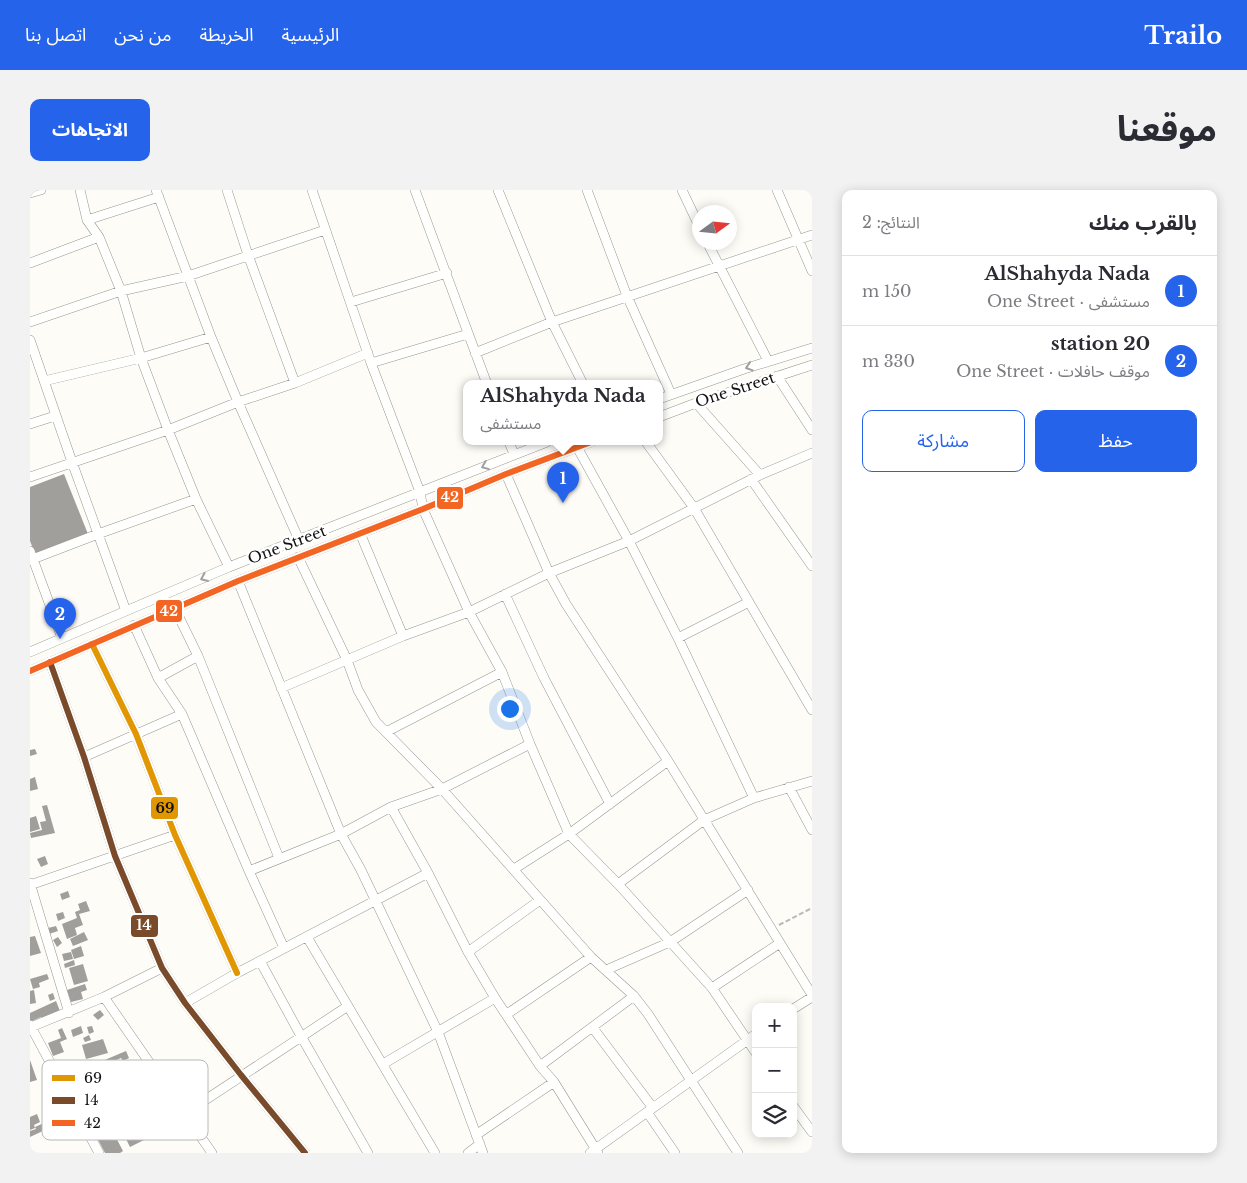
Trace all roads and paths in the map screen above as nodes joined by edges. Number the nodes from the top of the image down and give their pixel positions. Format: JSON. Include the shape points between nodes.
{"nodes":[{"id":1,"x":41,"y":190,"type":"edge"},
{"id":2,"x":80,"y":190,"type":"edge"},
{"id":3,"x":228,"y":190,"type":"edge"},
{"id":4,"x":312,"y":190,"type":"edge"},
{"id":5,"x":415,"y":190,"type":"edge"},
{"id":6,"x":498,"y":190,"type":"edge"},
{"id":7,"x":587,"y":190,"type":"edge"},
{"id":8,"x":682,"y":190,"type":"edge"},
{"id":9,"x":777,"y":190,"type":"edge"},
{"id":10,"x":30,"y":193,"type":"edge"},
{"id":11,"x":157,"y":193,"type":"edge"},
{"id":12,"x":692,"y":211,"type":"edge"},
{"id":13,"x":88,"y":220,"type":"junction"},
{"id":14,"x":325,"y":230,"type":"junction"},
{"id":15,"x":812,"y":235,"type":"edge"},
{"id":16,"x":99,"y":237,"type":"junction"},
{"id":17,"x":798,"y":240,"type":"junction"},
{"id":18,"x":710,"y":250,"type":"edge"},
{"id":19,"x":248,"y":255,"type":"junction"},
{"id":20,"x":30,"y":263,"type":"edge"},
{"id":21,"x":718,"y":266,"type":"junction"},
{"id":22,"x":812,"y":271,"type":"edge"},
{"id":23,"x":447,"y":273,"type":"junction"},
{"id":24,"x":188,"y":276,"type":"junction"},
{"id":25,"x":120,"y":291,"type":"junction"},
{"id":26,"x":627,"y":296,"type":"junction"},
{"id":27,"x":351,"y":302,"type":"junction"},
{"id":28,"x":30,"y":322,"type":"edge"},
{"id":29,"x":552,"y":322,"type":"junction"},
{"id":30,"x":468,"y":334,"type":"junction"},
{"id":31,"x":211,"y":337,"type":"junction"},
{"id":32,"x":30,"y":340,"type":"edge"},
{"id":33,"x":812,"y":348,"type":"edge"},
{"id":34,"x":368,"y":353,"type":"junction"},
{"id":35,"x":475,"y":353,"type":"junction"},
{"id":36,"x":141,"y":358,"type":"junction"},
{"id":37,"x":768,"y":361,"type":"junction"},
{"id":38,"x":371,"y":363,"type":"junction"},
{"id":39,"x":812,"y":365,"type":"edge"},
{"id":40,"x":777,"y":376,"type":"junction"},
{"id":41,"x":485,"y":380,"type":"edge"},
{"id":42,"x":581,"y":380,"type":"edge"},
{"id":43,"x":44,"y":381,"type":"junction"},
{"id":44,"x":295,"y":383,"type":"junction"},
{"id":45,"x":671,"y":394,"type":"junction"},
{"id":46,"x":663,"y":397,"type":"edge"},
{"id":47,"x":238,"y":402,"type":"junction"},
{"id":48,"x":696,"y":403,"type":"junction"},
{"id":49,"x":663,"y":415,"type":"edge"},
{"id":50,"x":55,"y":416,"type":"junction"},
{"id":51,"x":30,"y":424,"type":"edge"},
{"id":52,"x":168,"y":430,"type":"junction"},
{"id":53,"x":812,"y":430,"type":"edge"},
{"id":54,"x":510,"y":445,"type":"edge"},
{"id":55,"x":538,"y":445,"type":"edge"},
{"id":56,"x":583,"y":445,"type":"edge"},
{"id":57,"x":648,"y":445,"type":"edge"},
{"id":58,"x":577,"y":447,"type":"junction"},
{"id":59,"x":812,"y":453,"type":"edge"},
{"id":60,"x":514,"y":454,"type":"junction"},
{"id":61,"x":72,"y":462,"type":"junction"},
{"id":62,"x":506,"y":474,"type":"junction"},
{"id":63,"x":760,"y":475,"type":"junction"},
{"id":64,"x":30,"y":477,"type":"edge"},
{"id":65,"x":751,"y":479,"type":"junction"},
{"id":66,"x":420,"y":492,"type":"junction"},
{"id":67,"x":196,"y":499,"type":"junction"},
{"id":68,"x":694,"y":508,"type":"junction"},
{"id":69,"x":423,"y":509,"type":"junction"},
{"id":70,"x":360,"y":533,"type":"junction"},
{"id":71,"x":98,"y":534,"type":"junction"},
{"id":72,"x":299,"y":540,"type":"junction"},
{"id":73,"x":628,"y":541,"type":"junction"},
{"id":74,"x":31,"y":557,"type":"edge"},
{"id":75,"x":298,"y":557,"type":"junction"},
{"id":76,"x":812,"y":566,"type":"edge"},
{"id":77,"x":229,"y":567,"type":"junction"},
{"id":78,"x":549,"y":573,"type":"junction"},
{"id":79,"x":238,"y":581,"type":"junction"},
{"id":80,"x":506,"y":594,"type":"junction"},
{"id":81,"x":749,"y":602,"type":"junction"},
{"id":82,"x":175,"y":608,"type":"junction"},
{"id":83,"x":126,"y":611,"type":"junction"},
{"id":84,"x":468,"y":612,"type":"junction"},
{"id":85,"x":134,"y":625,"type":"junction"},
{"id":86,"x":403,"y":636,"type":"junction"},
{"id":87,"x":62,"y":638,"type":"junction"},
{"id":88,"x":678,"y":638,"type":"junction"},
{"id":89,"x":92,"y":644,"type":"junction"},
{"id":90,"x":30,"y":652,"type":"edge"},
{"id":91,"x":198,"y":656,"type":"junction"},
{"id":92,"x":346,"y":660,"type":"junction"},
{"id":93,"x":50,"y":662,"type":"junction"},
{"id":94,"x":30,"y":670,"type":"edge"},
{"id":95,"x":502,"y":672,"type":"junction"},
{"id":96,"x":158,"y":678,"type":"junction"},
{"id":97,"x":281,"y":688,"type":"junction"},
{"id":98,"x":812,"y":710,"type":"edge"},
{"id":99,"x":182,"y":714,"type":"junction"},
{"id":100,"x":386,"y":732,"type":"junction"},
{"id":101,"x":136,"y":734,"type":"junction"},
{"id":102,"x":530,"y":744,"type":"junction"},
{"id":103,"x":84,"y":757,"type":"junction"},
{"id":104,"x":668,"y":762,"type":"junction"},
{"id":105,"x":812,"y":781,"type":"edge"},
{"id":106,"x":789,"y":787,"type":"junction"},
{"id":107,"x":442,"y":789,"type":"junction"},
{"id":108,"x":754,"y":798,"type":"junction"},
{"id":109,"x":610,"y":804,"type":"junction"},
{"id":110,"x":391,"y":807,"type":"junction"},
{"id":111,"x":704,"y":820,"type":"junction"},
{"id":112,"x":812,"y":830,"type":"edge"},
{"id":113,"x":341,"y":834,"type":"junction"},
{"id":114,"x":569,"y":834,"type":"junction"},
{"id":115,"x":175,"y":835,"type":"junction"},
{"id":116,"x":115,"y":856,"type":"junction"},
{"id":117,"x":278,"y":858,"type":"junction"},
{"id":118,"x":514,"y":869,"type":"junction"},
{"id":119,"x":249,"y":871,"type":"junction"},
{"id":120,"x":428,"y":873,"type":"junction"},
{"id":121,"x":30,"y":884,"type":"edge"},
{"id":122,"x":618,"y":884,"type":"junction"},
{"id":123,"x":748,"y":890,"type":"junction"},
{"id":124,"x":540,"y":900,"type":"junction"},
{"id":125,"x":375,"y":902,"type":"junction"},
{"id":126,"x":812,"y":908,"type":"edge"},
{"id":127,"x":772,"y":929,"type":"junction"},
{"id":128,"x":307,"y":937,"type":"junction"},
{"id":129,"x":670,"y":942,"type":"junction"},
{"id":130,"x":780,"y":943,"type":"junction"},
{"id":131,"x":284,"y":948,"type":"junction"},
{"id":132,"x":468,"y":952,"type":"junction"},
{"id":133,"x":591,"y":957,"type":"junction"},
{"id":134,"x":260,"y":961,"type":"junction"},
{"id":135,"x":162,"y":968,"type":"junction"},
{"id":136,"x":606,"y":970,"type":"junction"},
{"id":137,"x":237,"y":973,"type":"junction"},
{"id":138,"x":712,"y":988,"type":"junction"},
{"id":139,"x":634,"y":996,"type":"junction"},
{"id":140,"x":812,"y":996,"type":"edge"},
{"id":141,"x":104,"y":997,"type":"junction"},
{"id":142,"x":495,"y":998,"type":"junction"},
{"id":143,"x":185,"y":1003,"type":"junction"},
{"id":144,"x":348,"y":1006,"type":"junction"},
{"id":145,"x":797,"y":1006,"type":"edge"},
{"id":146,"x":69,"y":1012,"type":"junction"},
{"id":147,"x":506,"y":1014,"type":"junction"},
{"id":148,"x":30,"y":1026,"type":"edge"},
{"id":149,"x":593,"y":1028,"type":"junction"},
{"id":150,"x":438,"y":1032,"type":"junction"},
{"id":151,"x":301,"y":1036,"type":"junction"},
{"id":152,"x":752,"y":1037,"type":"edge"},
{"id":153,"x":33,"y":1039,"type":"edge"},
{"id":154,"x":747,"y":1040,"type":"junction"},
{"id":155,"x":753,"y":1048,"type":"edge"},
{"id":156,"x":45,"y":1060,"type":"edge"},
{"id":157,"x":148,"y":1060,"type":"edge"},
{"id":158,"x":383,"y":1064,"type":"junction"},
{"id":159,"x":540,"y":1066,"type":"junction"},
{"id":160,"x":240,"y":1076,"type":"junction"},
{"id":161,"x":690,"y":1081,"type":"junction"},
{"id":162,"x":554,"y":1082,"type":"junction"},
{"id":163,"x":208,"y":1098,"type":"edge"},
{"id":164,"x":650,"y":1110,"type":"junction"},
{"id":165,"x":797,"y":1111,"type":"edge"},
{"id":166,"x":811,"y":1129,"type":"edge"},
{"id":167,"x":476,"y":1134,"type":"junction"},
{"id":168,"x":92,"y":1140,"type":"edge"},
{"id":169,"x":200,"y":1140,"type":"edge"},
{"id":170,"x":481,"y":1149,"type":"edge"},
{"id":171,"x":207,"y":1152,"type":"edge"},
{"id":172,"x":594,"y":1152,"type":"edge"},
{"id":173,"x":99,"y":1153,"type":"edge"},
{"id":174,"x":305,"y":1153,"type":"edge"},
{"id":175,"x":368,"y":1153,"type":"edge"},
{"id":176,"x":435,"y":1153,"type":"edge"},
{"id":177,"x":468,"y":1153,"type":"edge"},
{"id":178,"x":675,"y":1153,"type":"edge"},
{"id":179,"x":738,"y":1153,"type":"edge"}],
"edges":[{"from":1,"to":10,"type":"street"},
{"from":2,"to":13,"type":"street"},
{"from":3,"to":19,"type":"street"},
{"from":4,"to":14,"type":"street"},
{"from":5,"to":23,"type":"street"},
{"from":6,"to":29,"type":"street"},
{"from":7,"to":26,"type":"street"},
{"from":8,"to":12,"type":"street"},
{"from":9,"to":17,"type":"street"},
{"from":11,"to":13,"type":"street"},
{"from":11,"to":24,"type":"street"},
{"from":13,"to":16,"type":"street"},
{"from":14,"to":19,"type":"street"},
{"from":14,"to":27,"type":"street"},
{"from":15,"to":17,"type":"street"},
{"from":16,"to":20,"type":"street"},
{"from":16,"to":25,"type":"street"},
{"from":17,"to":21,"type":"street"},
{"from":17,"to":22,"type":"street"},
{"from":18,"to":21,"type":"street"},
{"from":19,"to":24,"type":"street"},
{"from":19,"to":44,"type":"street"},
{"from":21,"to":26,"type":"street"},
{"from":21,"to":37,"type":"street"},
{"from":23,"to":27,"type":"street"},
{"from":23,"to":30,"type":"street"},
{"from":24,"to":25,"type":"street"},
{"from":24,"to":31,"type":"street"},
{"from":25,"to":28,"type":"street"},
{"from":25,"to":36,"type":"street"},
{"from":26,"to":29,"type":"street"},
{"from":26,"to":45,"type":"street"},
{"from":27,"to":34,"type":"street"},
{"from":29,"to":35,"type":"street"},
{"from":29,"to":42,"type":"street"},
{"from":30,"to":35,"type":"street"},
{"from":30,"to":38,"type":"street"},
{"from":31,"to":36,"type":"street"},
{"from":31,"to":47,"type":"street"},
{"from":32,"to":43,"type":"street"},
{"from":33,"to":37,"type":"street","name":"One Street"},
{"from":34,"to":38,"type":"street"},
{"from":34,"to":44,"type":"street"},
{"from":35,"to":41,"type":"street"},
{"from":36,"to":43,"type":"street"},
{"from":36,"to":52,"type":"street"},
{"from":37,"to":45,"type":"street","name":"One Street","one_way":true},
{"from":38,"to":66,"type":"street"},
{"from":39,"to":40,"type":"street","name":"One Street"},
{"from":40,"to":48,"type":"street","name":"One Street"},
{"from":40,"to":53,"type":"street"},
{"from":43,"to":50,"type":"street"},
{"from":44,"to":47,"type":"street"},
{"from":45,"to":46,"type":"street","name":"One Street"},
{"from":47,"to":52,"type":"street"},
{"from":47,"to":72,"type":"street"},
{"from":48,"to":49,"type":"street","name":"One Street"},
{"from":48,"to":63,"type":"street"},
{"from":50,"to":51,"type":"street"},
{"from":50,"to":61,"type":"street"},
{"from":52,"to":61,"type":"street"},
{"from":52,"to":67,"type":"street"},
{"from":54,"to":60,"type":"street"},
{"from":55,"to":60,"type":"street","name":"One Street"},
{"from":56,"to":58,"type":"street","name":"One Street"},
{"from":57,"to":68,"type":"street"},
{"from":58,"to":62,"type":"street","name":"One Street"},
{"from":58,"to":73,"type":"street"},
{"from":59,"to":63,"type":"street"},
{"from":60,"to":66,"type":"street","name":"One Street","one_way":true},
{"from":61,"to":64,"type":"street"},
{"from":61,"to":71,"type":"street"},
{"from":62,"to":69,"type":"street","name":"One Street"},
{"from":62,"to":78,"type":"street"},
{"from":63,"to":65,"type":"street"},
{"from":65,"to":68,"type":"street"},
{"from":65,"to":76,"type":"street"},
{"from":66,"to":69,"type":"street"},
{"from":66,"to":72,"type":"street","name":"One Street"},
{"from":67,"to":71,"type":"street"},
{"from":67,"to":77,"type":"street"},
{"from":68,"to":73,"type":"street"},
{"from":68,"to":81,"type":"street"},
{"from":69,"to":70,"type":"street","name":"One Street"},
{"from":69,"to":84,"type":"street"},
{"from":70,"to":75,"type":"street","name":"One Street"},
{"from":70,"to":86,"type":"street"},
{"from":71,"to":74,"type":"street"},
{"from":71,"to":83,"type":"street"},
{"from":72,"to":77,"type":"street","name":"One Street"},
{"from":73,"to":78,"type":"street"},
{"from":73,"to":88,"type":"street"},
{"from":74,"to":87,"type":"street"},
{"from":75,"to":79,"type":"street","name":"One Street"},
{"from":75,"to":92,"type":"street"},
{"from":77,"to":83,"type":"street","name":"One Street","one_way":true},
{"from":78,"to":80,"type":"street"},
{"from":78,"to":104,"type":"street"},
{"from":79,"to":82,"type":"street","name":"One Street"},
{"from":79,"to":97,"type":"street"},
{"from":80,"to":84,"type":"street"},
{"from":80,"to":109,"type":"street","via":[[544,678]]},
{"from":81,"to":88,"type":"street"},
{"from":81,"to":98,"type":"street"},
{"from":82,"to":85,"type":"street","name":"One Street"},
{"from":82,"to":91,"type":"street"},
{"from":83,"to":87,"type":"street","name":"One Street"},
{"from":84,"to":86,"type":"street"},
{"from":84,"to":95,"type":"street"},
{"from":85,"to":89,"type":"street","name":"One Street"},
{"from":85,"to":96,"type":"street"},
{"from":86,"to":92,"type":"street"},
{"from":87,"to":90,"type":"street","name":"One Street"},
{"from":88,"to":108,"type":"street"},
{"from":89,"to":93,"type":"street","name":"One Street"},
{"from":89,"to":101,"type":"street"},
{"from":91,"to":96,"type":"street"},
{"from":91,"to":117,"type":"street"},
{"from":92,"to":97,"type":"street"},
{"from":92,"to":100,"type":"street","via":[[368,708]]},
{"from":93,"to":94,"type":"street","name":"One Street"},
{"from":93,"to":103,"type":"street"},
{"from":95,"to":100,"type":"street"},
{"from":95,"to":102,"type":"street"},
{"from":96,"to":99,"type":"street"},
{"from":97,"to":113,"type":"street"},
{"from":99,"to":101,"type":"street"},
{"from":99,"to":119,"type":"street"},
{"from":100,"to":107,"type":"street"},
{"from":101,"to":103,"type":"street"},
{"from":101,"to":115,"type":"street"},
{"from":102,"to":107,"type":"street"},
{"from":102,"to":114,"type":"street"},
{"from":103,"to":116,"type":"street"},
{"from":104,"to":109,"type":"street"},
{"from":104,"to":111,"type":"street"},
{"from":105,"to":106,"type":"street"},
{"from":106,"to":108,"type":"street"},
{"from":106,"to":112,"type":"street"},
{"from":107,"to":110,"type":"street"},
{"from":107,"to":118,"type":"street"},
{"from":108,"to":111,"type":"street"},
{"from":109,"to":114,"type":"street"},
{"from":110,"to":113,"type":"street"},
{"from":110,"to":120,"type":"street"},
{"from":111,"to":122,"type":"street"},
{"from":111,"to":123,"type":"street"},
{"from":113,"to":117,"type":"street"},
{"from":113,"to":125,"type":"street"},
{"from":114,"to":118,"type":"street"},
{"from":114,"to":122,"type":"street"},
{"from":115,"to":116,"type":"street"},
{"from":115,"to":137,"type":"street"},
{"from":116,"to":121,"type":"street"},
{"from":116,"to":135,"type":"street"},
{"from":117,"to":119,"type":"street"},
{"from":118,"to":124,"type":"street"},
{"from":119,"to":131,"type":"street"},
{"from":120,"to":125,"type":"street"},
{"from":120,"to":132,"type":"street"},
{"from":121,"to":146,"type":"street"},
{"from":122,"to":129,"type":"street"},
{"from":123,"to":127,"type":"street"},
{"from":123,"to":129,"type":"street"},
{"from":124,"to":132,"type":"street"},
{"from":124,"to":133,"type":"street"},
{"from":125,"to":128,"type":"street"},
{"from":125,"to":150,"type":"street"},
{"from":126,"to":127,"type":"path"},
{"from":127,"to":130,"type":"street"},
{"from":128,"to":131,"type":"street"},
{"from":128,"to":144,"type":"street"},
{"from":129,"to":136,"type":"street"},
{"from":129,"to":138,"type":"street"},
{"from":130,"to":138,"type":"street"},
{"from":130,"to":140,"type":"street"},
{"from":131,"to":134,"type":"street"},
{"from":132,"to":142,"type":"street"},
{"from":133,"to":136,"type":"street"},
{"from":133,"to":147,"type":"street"},
{"from":134,"to":137,"type":"street"},
{"from":134,"to":151,"type":"street"},
{"from":135,"to":141,"type":"street"},
{"from":135,"to":143,"type":"street"},
{"from":136,"to":139,"type":"street"},
{"from":137,"to":143,"type":"street"},
{"from":138,"to":154,"type":"street"},
{"from":139,"to":149,"type":"street"},
{"from":139,"to":161,"type":"street"},
{"from":140,"to":145,"type":"street"},
{"from":141,"to":146,"type":"street"},
{"from":141,"to":157,"type":"street"},
{"from":142,"to":147,"type":"street"},
{"from":142,"to":150,"type":"street"},
{"from":143,"to":160,"type":"street"},
{"from":144,"to":151,"type":"street"},
{"from":144,"to":158,"type":"street"},
{"from":146,"to":148,"type":"street"},
{"from":147,"to":159,"type":"street"},
{"from":148,"to":153,"type":"street"},
{"from":149,"to":159,"type":"street"},
{"from":149,"to":164,"type":"street"},
{"from":150,"to":158,"type":"street"},
{"from":150,"to":167,"type":"street"},
{"from":151,"to":160,"type":"street"},
{"from":151,"to":175,"type":"street"},
{"from":152,"to":154,"type":"street"},
{"from":153,"to":156,"type":"street"},
{"from":154,"to":155,"type":"street"},
{"from":154,"to":161,"type":"street"},
{"from":158,"to":176,"type":"street"},
{"from":159,"to":162,"type":"street"},
{"from":160,"to":163,"type":"street"},
{"from":160,"to":174,"type":"street"},
{"from":161,"to":164,"type":"street"},
{"from":161,"to":179,"type":"street"},
{"from":162,"to":167,"type":"street"},
{"from":162,"to":172,"type":"street"},
{"from":164,"to":172,"type":"street"},
{"from":164,"to":178,"type":"street"},
{"from":165,"to":166,"type":"street"},
{"from":167,"to":170,"type":"street"},
{"from":168,"to":173,"type":"street"},
{"from":169,"to":171,"type":"street"},
{"from":170,"to":177,"type":"street"}]}
